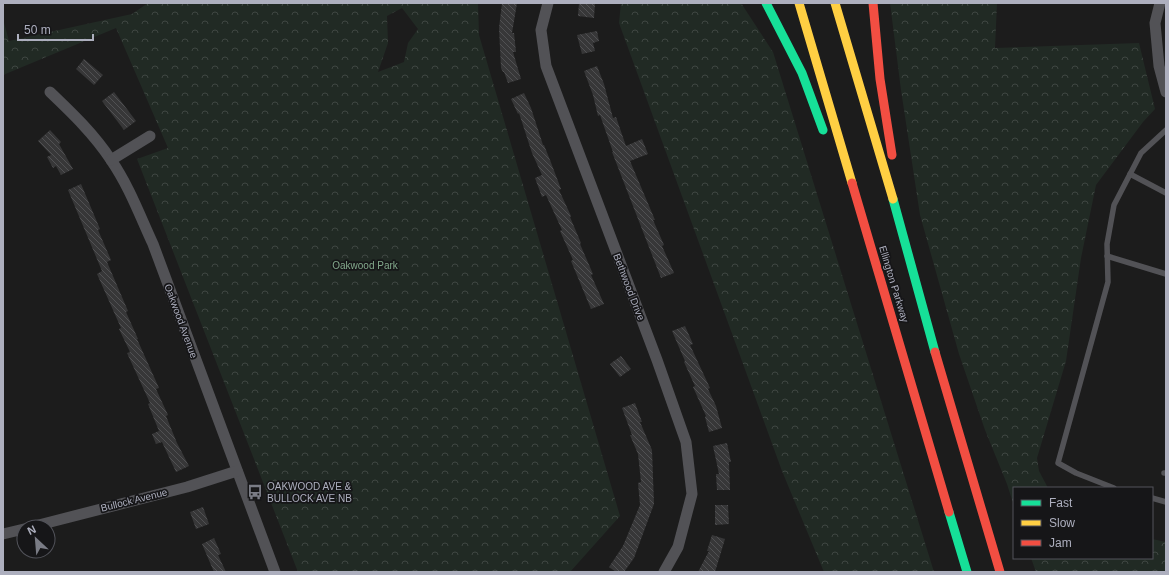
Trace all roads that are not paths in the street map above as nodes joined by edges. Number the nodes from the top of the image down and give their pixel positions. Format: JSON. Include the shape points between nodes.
{"nodes":[{"id":1,"x":548,"y":3,"type":"edge"},
{"id":2,"x":766,"y":3,"type":"edge"},
{"id":3,"x":799,"y":3,"type":"edge"},
{"id":4,"x":835,"y":3,"type":"edge"},
{"id":5,"x":873,"y":3,"type":"edge"},
{"id":6,"x":1160,"y":3,"type":"edge"},
{"id":7,"x":50,"y":92,"type":"dead end"},
{"id":8,"x":1166,"y":92,"type":"edge"},
{"id":9,"x":1166,"y":130,"type":"edge"},
{"id":10,"x":150,"y":136,"type":"dead end"},
{"id":11,"x":825,"y":136,"type":"dead end"},
{"id":12,"x":111,"y":160,"type":"junction"},
{"id":13,"x":1130,"y":174,"type":"junction"},
{"id":14,"x":1166,"y":193,"type":"edge"},
{"id":15,"x":846,"y":195,"type":"dead end"},
{"id":16,"x":908,"y":250,"type":"junction"},
{"id":17,"x":1107,"y":256,"type":"junction"},
{"id":18,"x":1166,"y":274,"type":"edge"},
{"id":19,"x":913,"y":387,"type":"junction"},
{"id":20,"x":237,"y":472,"type":"junction"},
{"id":21,"x":1111,"y":487,"type":"edge"},
{"id":22,"x":1153,"y":498,"type":"edge"},
{"id":23,"x":1166,"y":502,"type":"edge"},
{"id":24,"x":56,"y":521,"type":"edge"},
{"id":25,"x":16,"y":531,"type":"edge"},
{"id":26,"x":3,"y":534,"type":"edge"},
{"id":27,"x":274,"y":572,"type":"edge"},
{"id":28,"x":664,"y":572,"type":"edge"},
{"id":29,"x":967,"y":572,"type":"edge"},
{"id":30,"x":1000,"y":572,"type":"edge"}],
"edges":[{"from":1,"to":28,"type":"street","name":"Bethwood Drive","via":[[541,30],[546,66],[686,442],[692,494],[678,547]]},
{"from":2,"to":11,"type":"highway","via":[[802,73]]},
{"from":3,"to":19,"type":"highway","name":"Ellington Parkway"},
{"from":4,"to":16,"type":"highway","name":"Ellington Parkway"},
{"from":5,"to":16,"type":"highway","via":[[886,122]]},
{"from":6,"to":8,"type":"street","via":[[1155,23],[1159,66]]},
{"from":7,"to":12,"type":"street","name":"Oakwood Avenue","via":[[80,120]]},
{"from":9,"to":13,"type":"lane","via":[[1141,153]]},
{"from":10,"to":12,"type":"street"},
{"from":12,"to":20,"type":"street","name":"Oakwood Avenue","via":[[153,244]]},
{"from":13,"to":14,"type":"lane"},
{"from":13,"to":17,"type":"lane","via":[[1114,204],[1106,244]]},
{"from":15,"to":19,"type":"highway"},
{"from":16,"to":30,"type":"highway","name":"Ellington Parkway","via":[[942,381]]},
{"from":17,"to":18,"type":"lane"},
{"from":17,"to":21,"type":"lane","via":[[1108,282],[1058,462],[1076,473]]},
{"from":19,"to":29,"type":"highway","name":"Ellington Parkway"},
{"from":20,"to":24,"type":"street","name":"Bullock Avenue"},
{"from":20,"to":27,"type":"street","name":"Oakwood Avenue"},
{"from":22,"to":23,"type":"lane"},
{"from":25,"to":26,"type":"street"}]}
